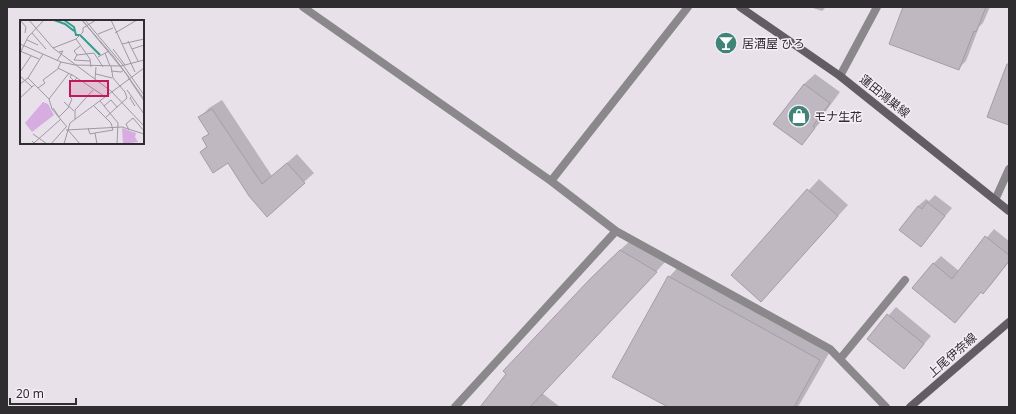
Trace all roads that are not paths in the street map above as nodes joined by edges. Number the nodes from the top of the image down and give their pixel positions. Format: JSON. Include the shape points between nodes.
{"nodes":[{"id":1,"x":303,"y":7,"type":"edge"},
{"id":2,"x":688,"y":7,"type":"edge"},
{"id":3,"x":740,"y":7,"type":"edge"},
{"id":4,"x":877,"y":7,"type":"edge"},
{"id":5,"x":314,"y":10,"type":"edge"},
{"id":6,"x":840,"y":76,"type":"junction"},
{"id":7,"x":1009,"y":170,"type":"edge"},
{"id":8,"x":551,"y":181,"type":"junction"},
{"id":9,"x":995,"y":200,"type":"junction"},
{"id":10,"x":1009,"y":211,"type":"edge"},
{"id":11,"x":616,"y":231,"type":"junction"},
{"id":12,"x":905,"y":280,"type":"dead end"},
{"id":13,"x":1009,"y":322,"type":"edge"},
{"id":14,"x":840,"y":359,"type":"junction"},
{"id":15,"x":455,"y":407,"type":"edge"},
{"id":16,"x":886,"y":407,"type":"edge"},
{"id":17,"x":910,"y":407,"type":"edge"}],
"edges":[{"from":1,"to":5,"type":"street"},
{"from":2,"to":8,"type":"street"},
{"from":3,"to":6,"type":"main road","name":"蓮田鴻巣線"},
{"from":4,"to":6,"type":"street"},
{"from":5,"to":8,"type":"street"},
{"from":6,"to":9,"type":"main road","name":"蓮田鴻巣線"},
{"from":7,"to":9,"type":"street"},
{"from":8,"to":11,"type":"street"},
{"from":9,"to":10,"type":"main road","name":"蓮田鴻巣線"},
{"from":11,"to":14,"type":"street","via":[[830,349]]},
{"from":11,"to":15,"type":"street"},
{"from":12,"to":14,"type":"street"},
{"from":13,"to":17,"type":"main road","name":"上尾伊奈線"},
{"from":14,"to":16,"type":"street"}]}
